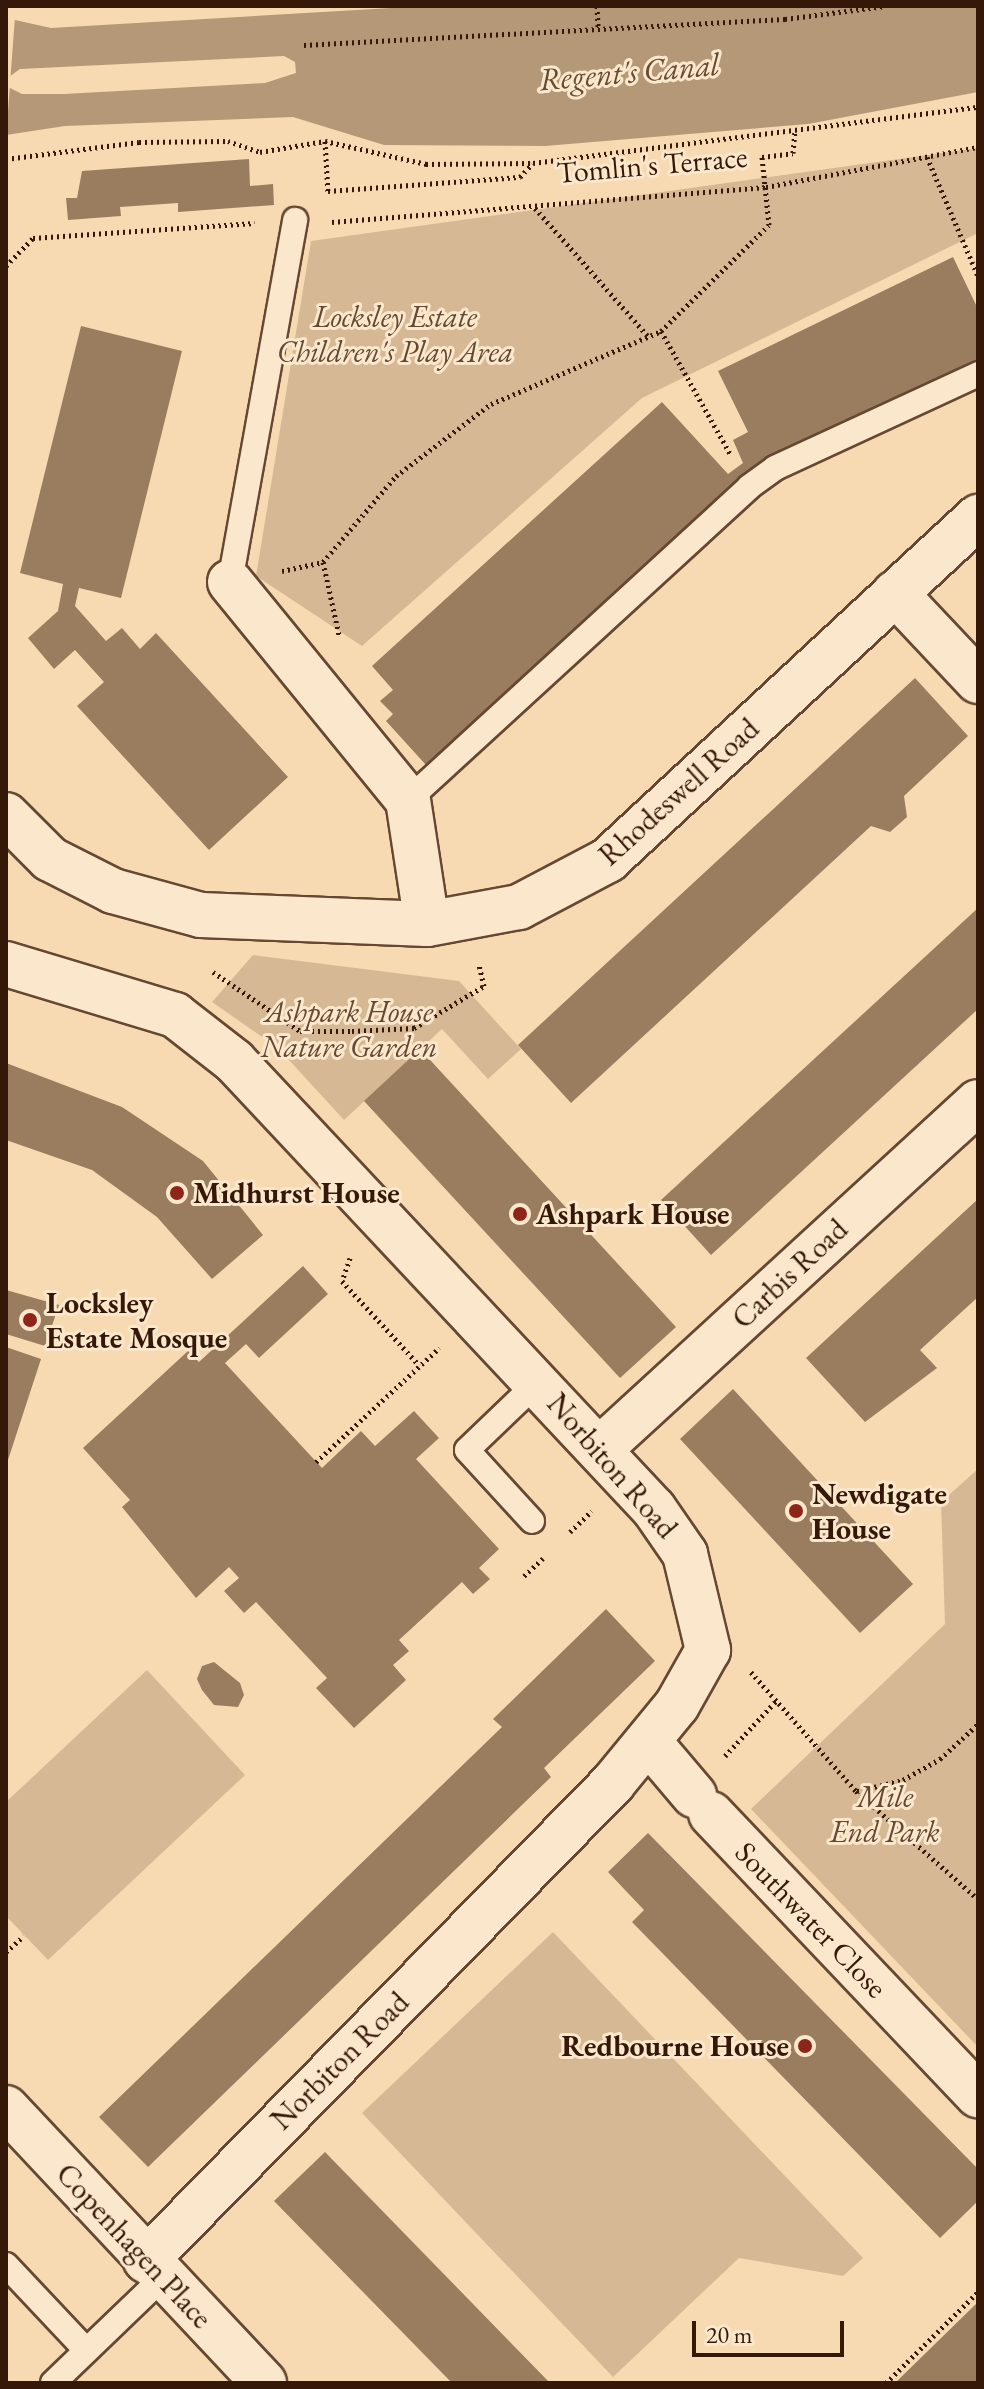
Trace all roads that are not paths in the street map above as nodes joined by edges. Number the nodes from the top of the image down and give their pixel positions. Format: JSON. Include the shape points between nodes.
{"nodes":[{"id":1,"x":295,"y":220,"type":"dead end"},
{"id":2,"x":978,"y":374,"type":"edge"},
{"id":3,"x":978,"y":517,"type":"edge"},
{"id":4,"x":230,"y":582,"type":"joint"},
{"id":5,"x":895,"y":593,"type":"junction"},
{"id":6,"x":978,"y":681,"type":"edge"},
{"id":7,"x":408,"y":800,"type":"junction"},
{"id":8,"x":6,"y":815,"type":"edge"},
{"id":9,"x":427,"y":924,"type":"junction"},
{"id":10,"x":6,"y":964,"type":"edge"},
{"id":11,"x":978,"y":1102,"type":"edge"},
{"id":12,"x":539,"y":1381,"type":"junction"},
{"id":13,"x":602,"y":1447,"type":"junction"},
{"id":14,"x":532,"y":1521,"type":"dead end"},
{"id":15,"x":649,"y":1742,"type":"junction"},
{"id":16,"x":978,"y":2095,"type":"edge"},
{"id":17,"x":6,"y":2108,"type":"edge"},
{"id":18,"x":6,"y":2265,"type":"edge"},
{"id":19,"x":154,"y":2269,"type":"junction"},
{"id":20,"x":86,"y":2350,"type":"junction"},
{"id":21,"x":53,"y":2383,"type":"edge"},
{"id":22,"x":264,"y":2383,"type":"edge"}],
"edges":[{"from":1,"to":4,"type":"lane"},
{"from":2,"to":7,"type":"lane","via":[[775,468],[749,487]]},
{"from":3,"to":5,"type":"street","name":"Rhodeswell Road"},
{"from":4,"to":7,"type":"street"},
{"from":5,"to":6,"type":"street"},
{"from":5,"to":9,"type":"street","name":"Rhodeswell Road","via":[[608,860],[519,907]]},
{"from":7,"to":9,"type":"street"},
{"from":8,"to":9,"type":"street","name":"Rhodeswell Road","via":[[62,866],[113,891],[201,915]]},
{"from":10,"to":12,"type":"street","name":"Norbiton Road","via":[[175,1015],[205,1034]]},
{"from":11,"to":13,"type":"street","name":"Carbis Road"},
{"from":12,"to":13,"type":"street","name":"Norbiton Road"},
{"from":12,"to":14,"type":"lane","via":[[467,1450]]},
{"from":13,"to":15,"type":"street","name":"Norbiton Road","via":[[685,1554],[708,1650],[700,1673]]},
{"from":15,"to":16,"type":"street","name":"Southwater Close","via":[[708,1790]]},
{"from":15,"to":19,"type":"street","name":"Norbiton Road"},
{"from":17,"to":19,"type":"street","name":"Copenhagen Place"},
{"from":18,"to":20,"type":"lane"},
{"from":19,"to":20,"type":"lane"},
{"from":19,"to":22,"type":"street","name":"Copenhagen Place"},
{"from":20,"to":21,"type":"lane"}]}
